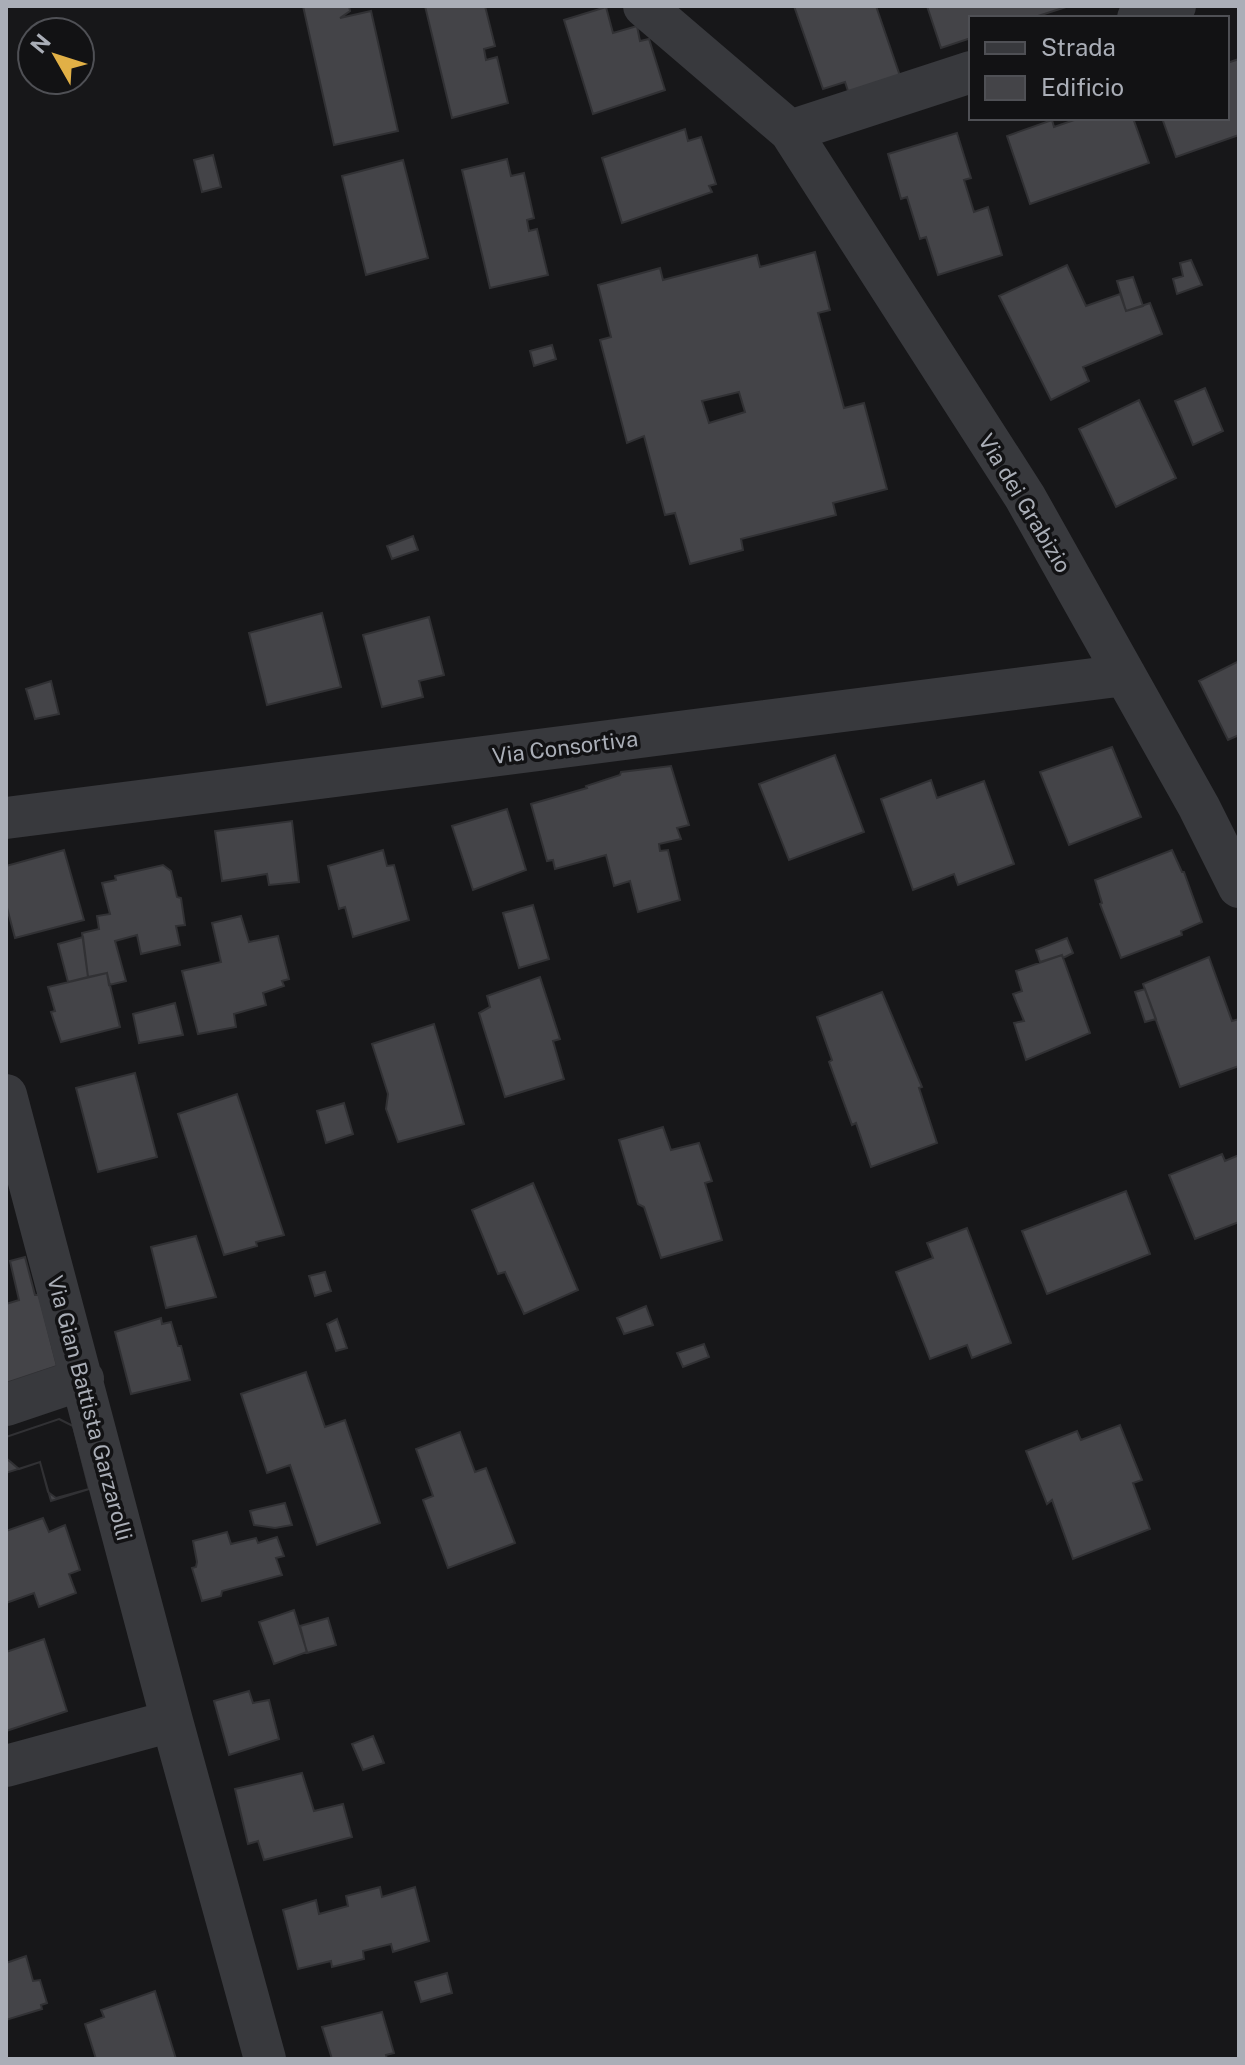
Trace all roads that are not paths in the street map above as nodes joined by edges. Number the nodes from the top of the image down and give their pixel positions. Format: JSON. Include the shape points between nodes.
{"nodes":[{"id":1,"x":644,"y":6,"type":"edge"},
{"id":2,"x":1175,"y":6,"type":"edge"},
{"id":3,"x":1144,"y":16,"type":"edge"},
{"id":4,"x":969,"y":73,"type":"edge"},
{"id":5,"x":790,"y":131,"type":"junction"},
{"id":6,"x":1125,"y":675,"type":"junction"},
{"id":7,"x":6,"y":818,"type":"edge"},
{"id":8,"x":1239,"y":887,"type":"edge"},
{"id":9,"x":6,"y":1095,"type":"edge"},
{"id":10,"x":83,"y":1379,"type":"junction"},
{"id":11,"x":6,"y":1405,"type":"edge"},
{"id":12,"x":172,"y":1721,"type":"junction"},
{"id":13,"x":6,"y":1766,"type":"edge"},
{"id":14,"x":265,"y":2059,"type":"edge"}],
"edges":[{"from":1,"to":5,"type":"street","name":"Via dei Grabizio"},
{"from":2,"to":3,"type":"street"},
{"from":4,"to":5,"type":"street"},
{"from":5,"to":6,"type":"street","name":"Via dei Grabizio","via":[[1025,497]]},
{"from":6,"to":7,"type":"street","name":"Via Consortiva"},
{"from":6,"to":8,"type":"street","name":"Via dei Grabizio"},
{"from":9,"to":10,"type":"street","name":"Via Gian Battista Garzarolli"},
{"from":10,"to":11,"type":"street"},
{"from":10,"to":12,"type":"street","name":"Via Gian Battista Garzarolli"},
{"from":12,"to":13,"type":"street"},
{"from":12,"to":14,"type":"street","name":"Via Gian Battista Garzarolli"}]}
